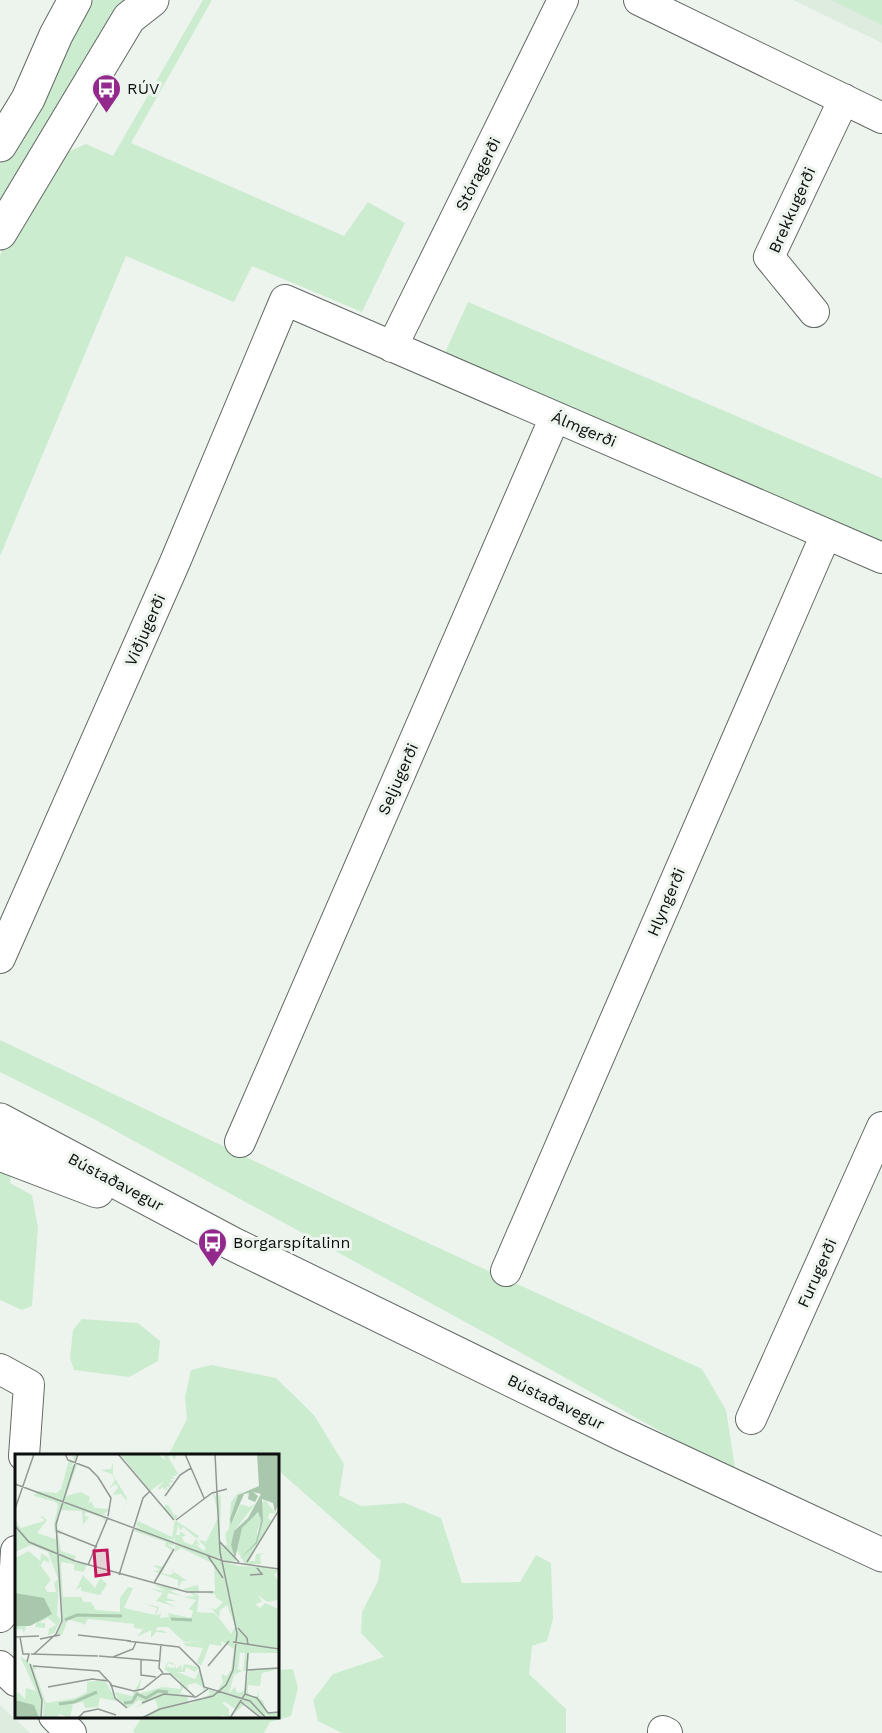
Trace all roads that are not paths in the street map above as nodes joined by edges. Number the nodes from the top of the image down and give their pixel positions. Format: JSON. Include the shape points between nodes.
{"nodes":[{"id":1,"x":75,"y":0,"type":"edge"},
{"id":2,"x":152,"y":0,"type":"edge"},
{"id":3,"x":563,"y":0,"type":"edge"},
{"id":4,"x":639,"y":0,"type":"edge"},
{"id":5,"x":844,"y":99,"type":"junction"},
{"id":6,"x":882,"y":118,"type":"edge"},
{"id":7,"x":0,"y":145,"type":"edge"},
{"id":8,"x":0,"y":233,"type":"edge"},
{"id":9,"x":285,"y":300,"type":"joint"},
{"id":10,"x":814,"y":312,"type":"dead end"},
{"id":11,"x":392,"y":347,"type":"junction"},
{"id":12,"x":555,"y":417,"type":"junction"},
{"id":13,"x":826,"y":534,"type":"junction"},
{"id":14,"x":882,"y":558,"type":"edge"},
{"id":15,"x":0,"y":958,"type":"edge"},
{"id":16,"x":0,"y":1120,"type":"edge"},
{"id":17,"x":882,"y":1127,"type":"edge"},
{"id":18,"x":240,"y":1142,"type":"dead end"},
{"id":19,"x":0,"y":1154,"type":"edge"},
{"id":20,"x":233,"y":1244,"type":"junction"},
{"id":21,"x":506,"y":1271,"type":"dead end"},
{"id":22,"x":0,"y":1369,"type":"edge"},
{"id":23,"x":751,"y":1419,"type":"dead end"},
{"id":24,"x":24,"y":1454,"type":"edge"},
{"id":25,"x":882,"y":1555,"type":"edge"},
{"id":26,"x":15,"y":1568,"type":"edge"},
{"id":27,"x":0,"y":1617,"type":"edge"},
{"id":28,"x":0,"y":1666,"type":"edge"},
{"id":29,"x":15,"y":1680,"type":"edge"},
{"id":30,"x":56,"y":1718,"type":"edge"},
{"id":31,"x":71,"y":1733,"type":"edge"}],
"edges":[{"from":1,"to":7,"type":"main road","via":[[28,99]]},
{"from":2,"to":8,"type":"main road","via":[[129,18]]},
{"from":3,"to":11,"type":"street","name":"Stóragerði"},
{"from":4,"to":5,"type":"street"},
{"from":5,"to":6,"type":"street"},
{"from":5,"to":10,"type":"street","name":"Brekkugerði","via":[[769,257]]},
{"from":9,"to":11,"type":"street","name":"Álmgerði"},
{"from":9,"to":15,"type":"street","name":"Viðjugerði","via":[[175,562]]},
{"from":11,"to":12,"type":"street","name":"Álmgerði"},
{"from":12,"to":13,"type":"street","name":"Álmgerði"},
{"from":12,"to":18,"type":"street","name":"Seljugerði"},
{"from":13,"to":14,"type":"street","name":"Álmgerði"},
{"from":13,"to":21,"type":"street","name":"Hlyngerði"},
{"from":16,"to":20,"type":"main road","name":"Bústaðavegur"},
{"from":17,"to":23,"type":"street","name":"Furugerði"},
{"from":19,"to":20,"type":"main road","name":"Bústaðavegur"},
{"from":20,"to":25,"type":"main road","name":"Bústaðavegur","via":[[622,1434]]},
{"from":22,"to":24,"type":"street","via":[[30,1386]]},
{"from":26,"to":27,"type":"street","via":[[13,1601]]},
{"from":28,"to":29,"type":"street"},
{"from":30,"to":31,"type":"street"}]}
